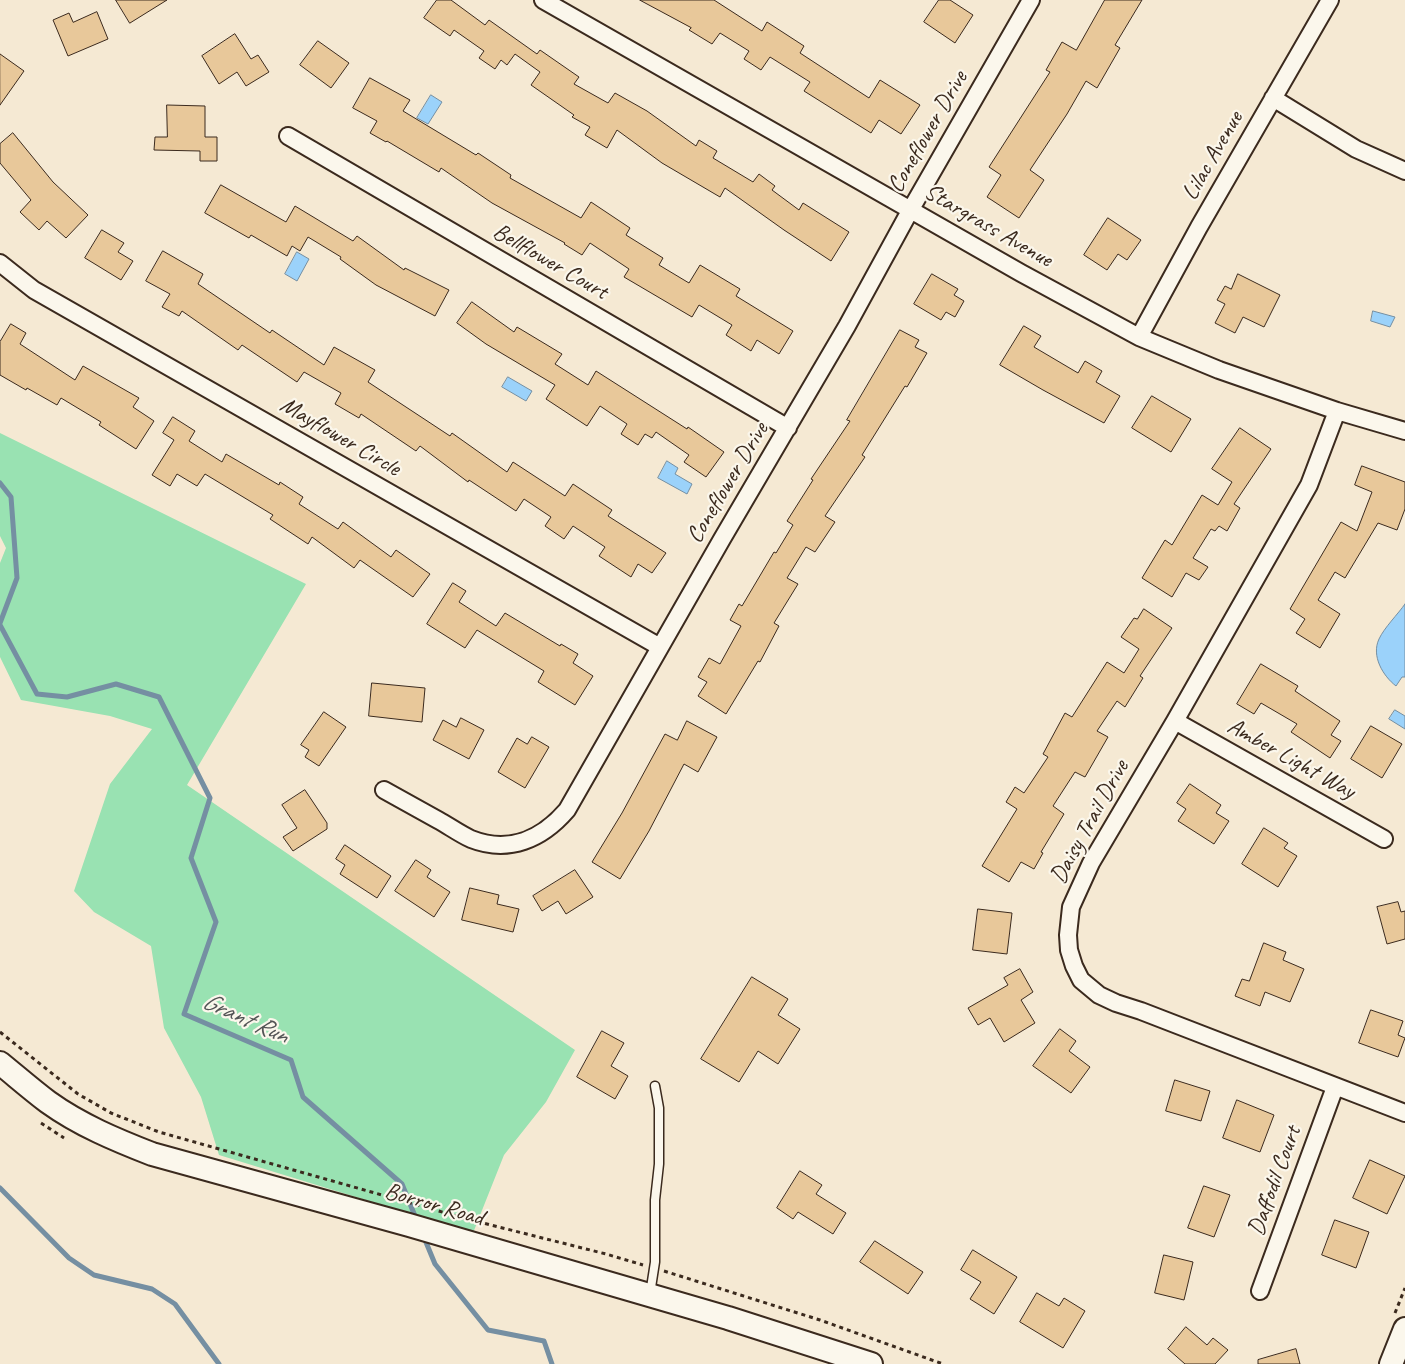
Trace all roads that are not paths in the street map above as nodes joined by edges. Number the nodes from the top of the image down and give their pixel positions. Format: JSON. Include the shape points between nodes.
{"nodes":[{"id":1,"x":543,"y":0,"type":"edge"},
{"id":2,"x":1031,"y":0,"type":"edge"},
{"id":3,"x":1330,"y":0,"type":"edge"},
{"id":4,"x":1273,"y":98,"type":"junction"},
{"id":5,"x":288,"y":136,"type":"dead end"},
{"id":6,"x":1405,"y":171,"type":"edge"},
{"id":7,"x":911,"y":209,"type":"junction"},
{"id":8,"x":0,"y":263,"type":"edge"},
{"id":9,"x":1139,"y":337,"type":"junction"},
{"id":10,"x":1336,"y":411,"type":"junction"},
{"id":11,"x":788,"y":428,"type":"junction"},
{"id":12,"x":1405,"y":431,"type":"edge"},
{"id":13,"x":660,"y":647,"type":"junction"},
{"id":14,"x":1175,"y":721,"type":"junction"},
{"id":15,"x":384,"y":790,"type":"dead end"},
{"id":16,"x":1384,"y":839,"type":"dead end"},
{"id":17,"x":0,"y":1063,"type":"edge"},
{"id":18,"x":655,"y":1086,"type":"dead end"},
{"id":19,"x":1335,"y":1087,"type":"junction"},
{"id":20,"x":1405,"y":1113,"type":"edge"},
{"id":21,"x":1260,"y":1290,"type":"dead end"},
{"id":22,"x":650,"y":1296,"type":"junction"},
{"id":23,"x":1405,"y":1328,"type":"edge"},
{"id":24,"x":871,"y":1364,"type":"edge"},
{"id":25,"x":1391,"y":1364,"type":"edge"}],
"edges":[{"from":1,"to":7,"type":"street","name":"Stargrass Avenue"},
{"from":2,"to":7,"type":"street","name":"Coneflower Drive"},
{"from":3,"to":4,"type":"street","name":"Lilac Avenue"},
{"from":4,"to":6,"type":"street","via":[[1356,149]]},
{"from":4,"to":9,"type":"street","name":"Lilac Avenue"},
{"from":5,"to":11,"type":"street","name":"Bellflower Court"},
{"from":7,"to":9,"type":"street","name":"Stargrass Avenue"},
{"from":7,"to":11,"type":"street","name":"Coneflower Drive"},
{"from":8,"to":13,"type":"street","name":"Mayflower Circle","via":[[34,290]]},
{"from":9,"to":10,"type":"street","name":"Stargrass Avenue","via":[[1219,370]]},
{"from":10,"to":12,"type":"street","name":"Stargrass Avenue"},
{"from":10,"to":14,"type":"street","name":"Daisy Trail Drive","via":[[1309,485]]},
{"from":11,"to":13,"type":"street","name":"Coneflower Drive"},
{"from":13,"to":15,"type":"street","name":"Coneflower Drive","via":[[567,810],[540,834],[523,842],[488,844],[471,838]]},
{"from":14,"to":16,"type":"street","name":"Amber Light Way"},
{"from":14,"to":19,"type":"street","name":"Daisy Trail Drive","via":[[1091,863],[1071,907],[1068,935],[1074,966],[1082,980],[1099,995],[1116,1003]]},
{"from":17,"to":22,"type":"street","name":"Borror Road","via":[[49,1102],[116,1141],[167,1159],[409,1225]]},
{"from":18,"to":22,"type":"lane","via":[[659,1108],[654,1268]]},
{"from":19,"to":20,"type":"street","name":"Daisy Trail Drive"},
{"from":19,"to":21,"type":"street","name":"Daffodil Court"},
{"from":22,"to":24,"type":"street","name":"Borror Road"},
{"from":23,"to":25,"type":"street"}]}
